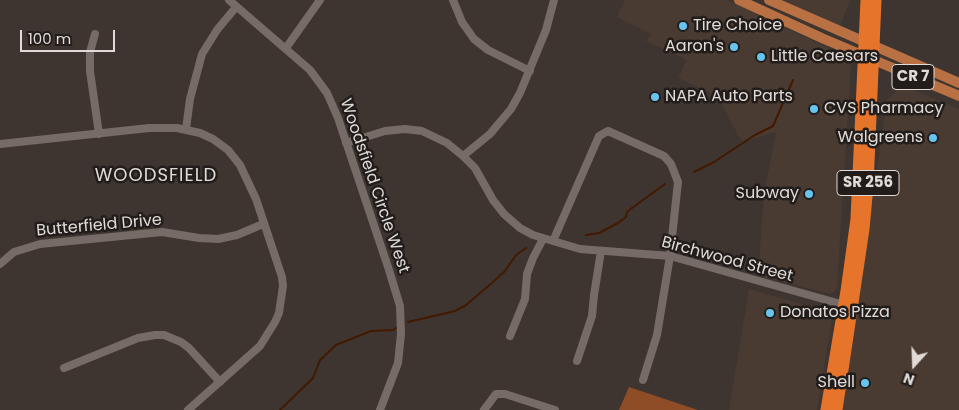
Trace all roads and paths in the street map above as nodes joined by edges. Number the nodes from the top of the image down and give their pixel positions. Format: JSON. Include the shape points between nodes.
{"nodes":[{"id":1,"x":229,"y":0,"type":"edge"},
{"id":2,"x":320,"y":0,"type":"edge"},
{"id":3,"x":453,"y":0,"type":"edge"},
{"id":4,"x":554,"y":0,"type":"edge"},
{"id":5,"x":741,"y":0,"type":"edge"},
{"id":6,"x":752,"y":0,"type":"edge"},
{"id":7,"x":769,"y":0,"type":"edge"},
{"id":8,"x":866,"y":0,"type":"edge"},
{"id":9,"x":876,"y":0,"type":"edge"},
{"id":10,"x":236,"y":6,"type":"junction"},
{"id":11,"x":95,"y":34,"type":"dead end"},
{"id":12,"x":286,"y":48,"type":"junction"},
{"id":13,"x":868,"y":51,"type":"junction"},
{"id":14,"x":530,"y":71,"type":"junction"},
{"id":15,"x":959,"y":83,"type":"edge"},
{"id":16,"x":959,"y":90,"type":"edge"},
{"id":17,"x":959,"y":96,"type":"edge"},
{"id":18,"x":186,"y":129,"type":"junction"},
{"id":19,"x":100,"y":134,"type":"junction"},
{"id":20,"x":346,"y":143,"type":"junction"},
{"id":21,"x":0,"y":144,"type":"edge"},
{"id":22,"x":463,"y":156,"type":"junction"},
{"id":23,"x":263,"y":224,"type":"junction"},
{"id":24,"x":543,"y":239,"type":"junction"},
{"id":25,"x":552,"y":241,"type":"junction"},
{"id":26,"x":601,"y":251,"type":"junction"},
{"id":27,"x":670,"y":256,"type":"junction"},
{"id":28,"x":0,"y":264,"type":"edge"},
{"id":29,"x":846,"y":306,"type":"junction"},
{"id":30,"x":510,"y":336,"type":"dead end"},
{"id":31,"x":577,"y":361,"type":"dead end"},
{"id":32,"x":64,"y":368,"type":"dead end"},
{"id":33,"x":643,"y":380,"type":"dead end"},
{"id":34,"x":220,"y":382,"type":"junction"},
{"id":35,"x":188,"y":410,"type":"edge"},
{"id":36,"x":380,"y":410,"type":"edge"},
{"id":37,"x":484,"y":410,"type":"edge"},
{"id":38,"x":555,"y":410,"type":"edge"},
{"id":39,"x":826,"y":410,"type":"edge"},
{"id":40,"x":837,"y":410,"type":"edge"}],
"edges":[{"from":1,"to":10,"type":"street","name":"Woodsfield Circle West"},
{"from":2,"to":12,"type":"street"},
{"from":3,"to":14,"type":"street","via":[[462,22],[474,39],[502,58]]},
{"from":4,"to":14,"type":"street"},
{"from":5,"to":13,"type":"main road","number":"CR 7"},
{"from":6,"to":13,"type":"main road"},
{"from":7,"to":13,"type":"main road","number":"CR 7"},
{"from":8,"to":13,"type":"highway","number":"SR 256"},
{"from":9,"to":13,"type":"highway","number":"SR 256"},
{"from":10,"to":12,"type":"street","name":"Woodsfield Circle West"},
{"from":10,"to":18,"type":"street","via":[[202,54],[190,98]]},
{"from":11,"to":19,"type":"street","via":[[90,52],[90,71]]},
{"from":12,"to":20,"type":"street","name":"Woodsfield Circle West","via":[[310,70],[327,92]]},
{"from":13,"to":15,"type":"main road","number":"CR 7"},
{"from":13,"to":16,"type":"main road"},
{"from":13,"to":17,"type":"main road","number":"CR 7"},
{"from":13,"to":29,"type":"highway","number":"SR 256"},
{"from":13,"to":40,"type":"highway","number":"SR 256","via":[[868,180],[864,229]]},
{"from":14,"to":22,"type":"street","via":[[501,122]]},
{"from":18,"to":19,"type":"street","via":[[149,128]]},
{"from":18,"to":23,"type":"street","via":[[213,139],[234,157],[256,199]]},
{"from":19,"to":21,"type":"street"},
{"from":20,"to":22,"type":"street","name":"Birchwood Street","via":[[385,131],[412,130],[438,138]]},
{"from":20,"to":36,"type":"street","name":"Woodsfield Circle West","via":[[389,270],[401,316],[398,363]]},
{"from":22,"to":24,"type":"street","name":"Birchwood Street","via":[[504,214],[526,232]]},
{"from":23,"to":28,"type":"street","name":"Butterfield Drive","via":[[218,239],[162,232],[40,244],[14,252]]},
{"from":23,"to":34,"type":"street","via":[[282,277],[279,313],[260,346]]},
{"from":24,"to":25,"type":"street","name":"Birchwood Street"},
{"from":24,"to":30,"type":"street","via":[[527,274],[525,299]]},
{"from":25,"to":26,"type":"street","name":"Birchwood Street"},
{"from":25,"to":27,"type":"street","via":[[598,136],[608,131],[664,156],[671,164],[678,182]]},
{"from":26,"to":27,"type":"street","name":"Birchwood Street"},
{"from":26,"to":31,"type":"street","via":[[592,316]]},
{"from":27,"to":29,"type":"street","name":"Birchwood Street"},
{"from":27,"to":33,"type":"street","via":[[657,335]]},
{"from":29,"to":39,"type":"highway","number":"SR 256"},
{"from":32,"to":34,"type":"street","via":[[138,338],[164,335],[182,342]]},
{"from":34,"to":35,"type":"street"},
{"from":37,"to":38,"type":"street","via":[[496,394],[505,394]]}]}
